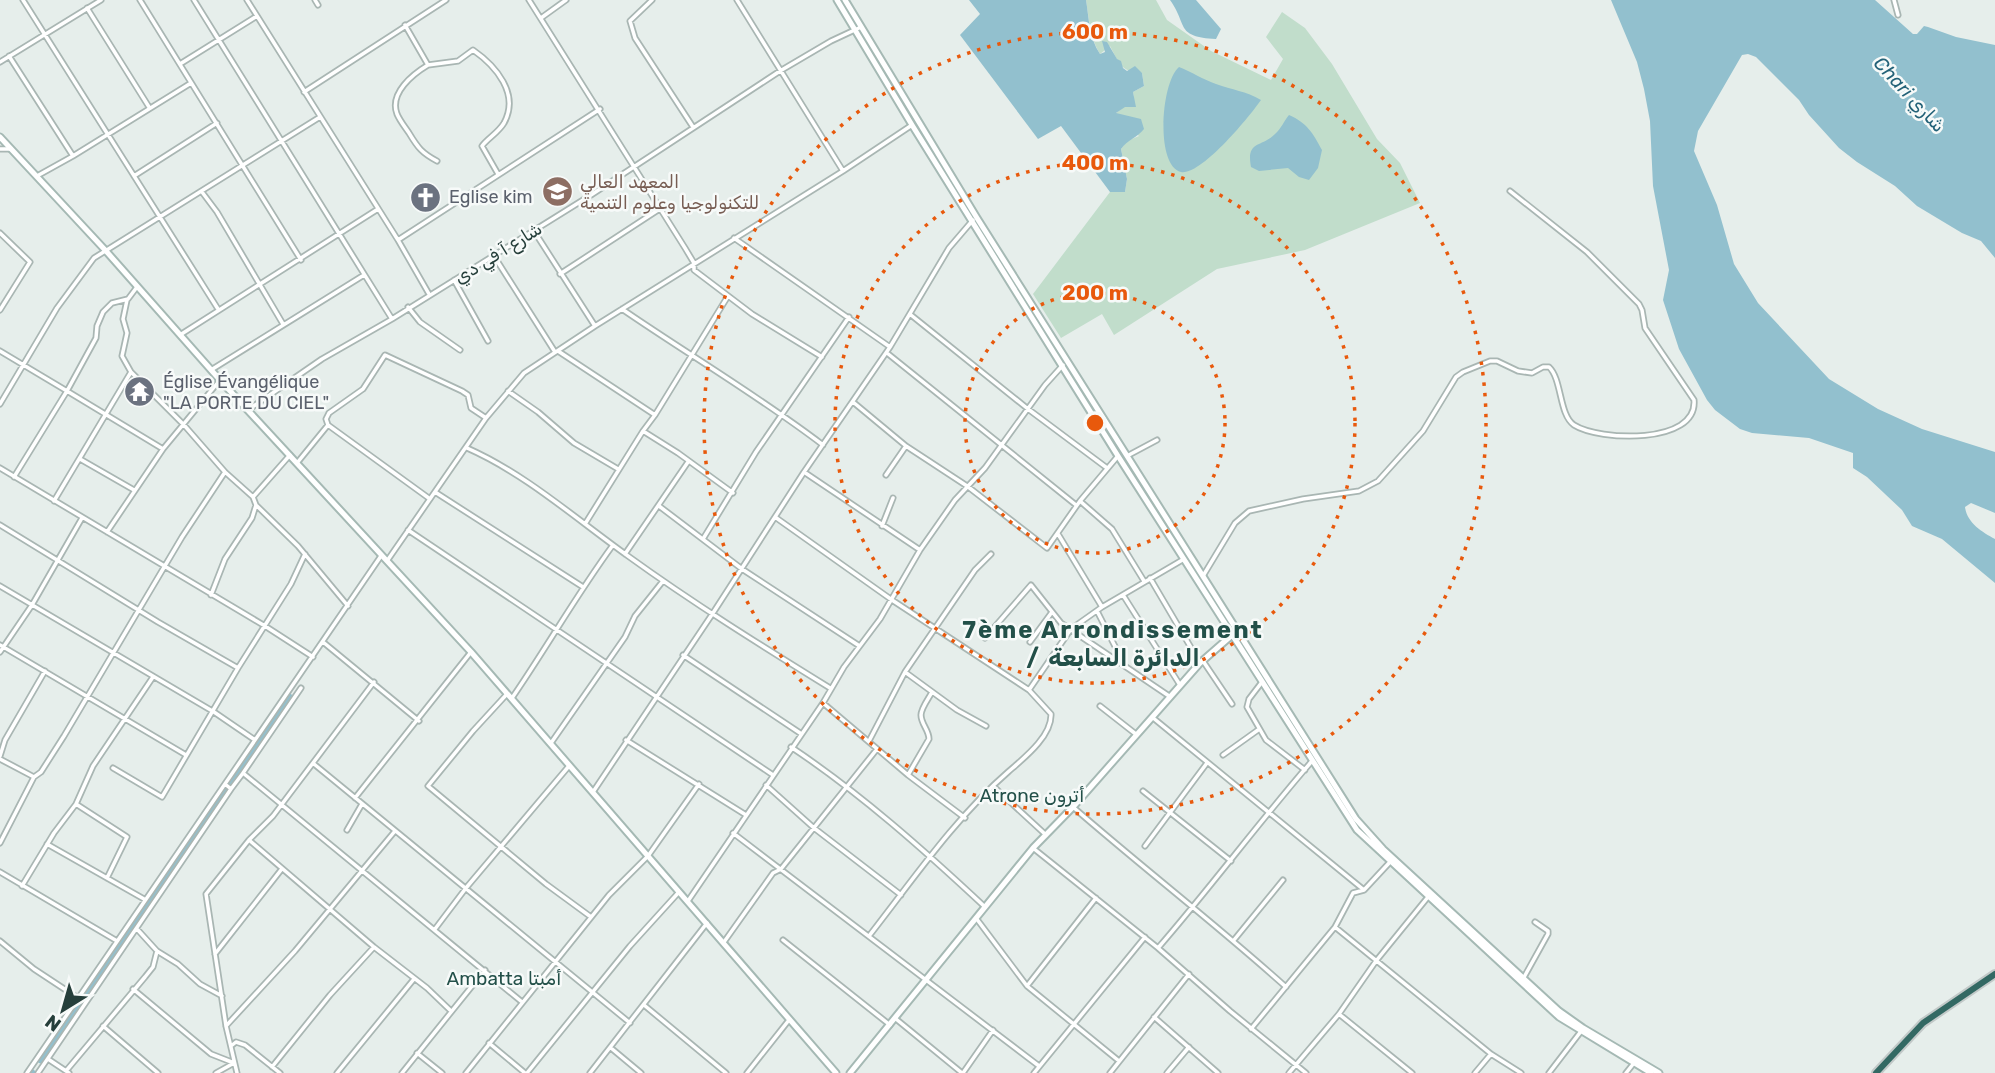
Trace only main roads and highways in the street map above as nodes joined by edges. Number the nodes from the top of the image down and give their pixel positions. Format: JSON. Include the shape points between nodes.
{"nodes":[{"id":1,"x":838,"y":0,"type":"edge"},
{"id":2,"x":845,"y":0,"type":"edge"},
{"id":3,"x":858,"y":29,"type":"junction"},
{"id":4,"x":0,"y":137,"type":"edge"},
{"id":5,"x":975,"y":219,"type":"junction"},
{"id":6,"x":1235,"y":634,"type":"junction"},
{"id":7,"x":1456,"y":920,"type":"junction"},
{"id":8,"x":1995,"y":974,"type":"edge"},
{"id":9,"x":1582,"y":1030,"type":"junction"},
{"id":10,"x":836,"y":1073,"type":"edge"},
{"id":11,"x":850,"y":1073,"type":"edge"},
{"id":12,"x":1651,"y":1073,"type":"edge"},
{"id":13,"x":1659,"y":1073,"type":"edge"},
{"id":14,"x":1876,"y":1073,"type":"edge"}],
"edges":[{"from":1,"to":3,"type":"main road"},
{"from":2,"to":3,"type":"main road"},
{"from":3,"to":5,"type":"main road"},
{"from":3,"to":5,"type":"main road","via":[[912,125]]},
{"from":4,"to":10,"type":"main road","via":[[471,652]]},
{"from":5,"to":6,"type":"main road","via":[[1118,456]]},
{"from":5,"to":6,"type":"main road","via":[[1203,576]]},
{"from":6,"to":7,"type":"main road","via":[[1361,827]]},
{"from":6,"to":7,"type":"main road","via":[[1357,830]]},
{"from":6,"to":11,"type":"main road","via":[[1202,662],[1033,848]]},
{"from":7,"to":9,"type":"main road"},
{"from":7,"to":9,"type":"main road","via":[[1535,998]]},
{"from":8,"to":14,"type":"highway","via":[[1923,1023]]},
{"from":9,"to":12,"type":"main road"},
{"from":9,"to":13,"type":"main road"}]}
